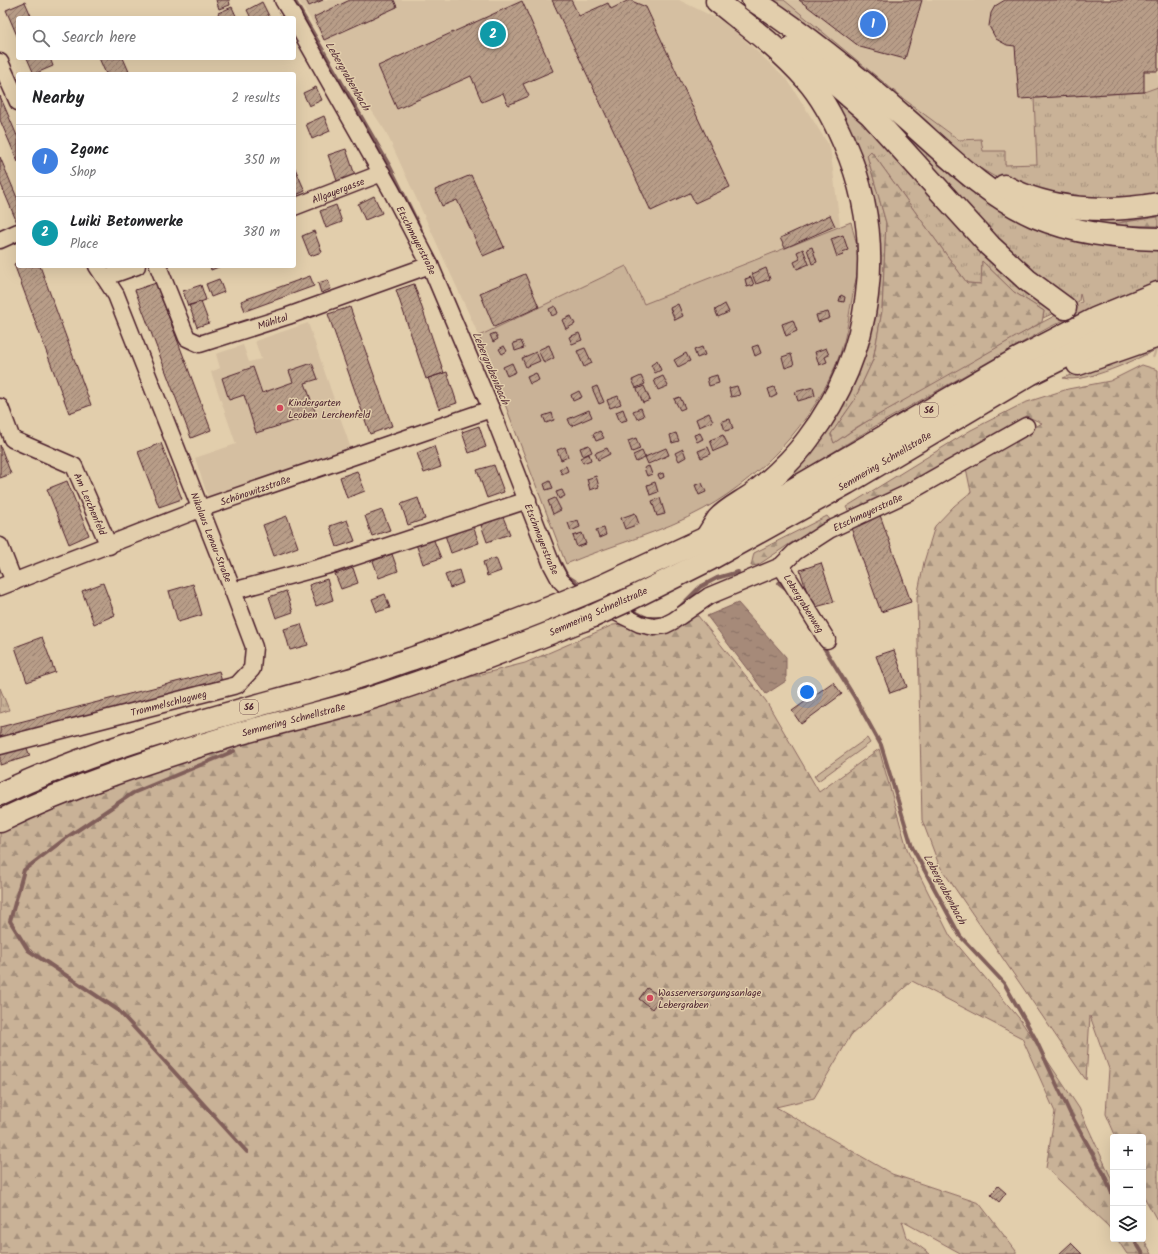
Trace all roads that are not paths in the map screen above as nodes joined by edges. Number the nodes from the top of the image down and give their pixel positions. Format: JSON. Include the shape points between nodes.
{"nodes":[{"id":1,"x":283,"y":0,"type":"edge"},
{"id":2,"x":753,"y":0,"type":"edge"},
{"id":3,"x":716,"y":1,"type":"edge"},
{"id":4,"x":293,"y":16,"type":"edge"},
{"id":5,"x":296,"y":22,"type":"edge"},
{"id":6,"x":0,"y":62,"type":"edge"},
{"id":7,"x":16,"y":98,"type":"edge"},
{"id":8,"x":942,"y":150,"type":"junction"},
{"id":9,"x":382,"y":173,"type":"junction"},
{"id":10,"x":1158,"y":204,"type":"edge"},
{"id":11,"x":296,"y":206,"type":"edge"},
{"id":12,"x":16,"y":233,"type":"edge"},
{"id":13,"x":1158,"y":239,"type":"edge"},
{"id":14,"x":0,"y":240,"type":"edge"},
{"id":15,"x":430,"y":265,"type":"junction"},
{"id":16,"x":123,"y":268,"type":"edge"},
{"id":17,"x":159,"y":268,"type":"edge"},
{"id":18,"x":102,"y":271,"type":"edge"},
{"id":19,"x":1158,"y":294,"type":"edge"},
{"id":20,"x":1066,"y":308,"type":"tunnel mouth"},
{"id":21,"x":1158,"y":315,"type":"edge"},
{"id":22,"x":1158,"y":336,"type":"edge"},
{"id":23,"x":1030,"y":374,"type":"junction"},
{"id":24,"x":0,"y":407,"type":"edge"},
{"id":25,"x":491,"y":409,"type":"junction"},
{"id":26,"x":1026,"y":426,"type":"dead end"},
{"id":27,"x":528,"y":500,"type":"junction"},
{"id":28,"x":200,"y":509,"type":"junction"},
{"id":29,"x":706,"y":538,"type":"junction"},
{"id":30,"x":0,"y":546,"type":"edge"},
{"id":31,"x":109,"y":546,"type":"junction"},
{"id":32,"x":781,"y":566,"type":"junction"},
{"id":33,"x":7,"y":585,"type":"edge"},
{"id":34,"x":233,"y":591,"type":"junction"},
{"id":35,"x":827,"y":640,"type":"dead end"},
{"id":36,"x":0,"y":746,"type":"edge"},
{"id":37,"x":0,"y":794,"type":"edge"},
{"id":38,"x":0,"y":821,"type":"edge"}],
"edges":[{"from":1,"to":4,"type":"street","name":"Etschmayerstraße"},
{"from":2,"to":8,"type":"highway","via":[[829,53]]},
{"from":3,"to":20,"type":"highway","via":[[748,15],[785,41],[872,114],[990,246],[1027,280]]},
{"from":3,"to":29,"type":"highway","via":[[778,49],[807,80],[834,120],[853,163],[864,207],[870,257],[865,314],[853,359],[833,403],[808,440],[777,474],[719,518]]},
{"from":5,"to":9,"type":"street","name":"Etschmayerstraße"},
{"from":6,"to":7,"type":"street"},
{"from":8,"to":10,"type":"highway","via":[[1013,191],[1042,201],[1072,207],[1107,209]]},
{"from":8,"to":13,"type":"highway","via":[[978,184],[1034,216],[1092,234]]},
{"from":9,"to":11,"type":"street","name":"Allgayergasse"},
{"from":9,"to":15,"type":"street","name":"Etschmayerstraße"},
{"from":12,"to":14,"type":"street"},
{"from":15,"to":17,"type":"street","name":"Mühltal","via":[[288,316],[200,344],[187,338]]},
{"from":15,"to":25,"type":"street","name":"Etschmayerstraße"},
{"from":16,"to":18,"type":"street"},
{"from":18,"to":28,"type":"street","name":"Nikolaus Lenau-Straße","via":[[116,295]]},
{"from":19,"to":29,"type":"highway","name":"Semmering Schnellstraße","number":"S6","via":[[1095,319],[1016,360],[810,481]]},
{"from":21,"to":23,"type":"highway","name":"Semmering Schnellstraße","number":"S6","via":[[1104,337]]},
{"from":22,"to":23,"type":"highway","via":[[1094,357],[1062,371]]},
{"from":23,"to":38,"type":"highway","name":"Semmering Schnellstraße","number":"S6","bridge":true,"via":[[846,483],[717,555],[593,616],[460,668],[372,697],[231,736],[101,777]]},
{"from":24,"to":31,"type":"street","name":"Am Lerchenfeld","via":[[12,439],[74,466]]},
{"from":25,"to":27,"type":"street","name":"Etschmayerstraße"},
{"from":25,"to":28,"type":"street","name":"Schönowitzstraße"},
{"from":26,"to":32,"type":"street","name":"Etschmayerstraße","via":[[906,494],[829,530],[795,552]]},
{"from":27,"to":32,"type":"street","name":"Etschmayerstraße","via":[[552,565],[564,585],[640,624],[654,627],[665,625],[709,596]]},
{"from":27,"to":34,"type":"street","name":"Nikolaus Lenau-Straße","via":[[336,563]]},
{"from":28,"to":31,"type":"street","name":"Schönowitzstraße"},
{"from":28,"to":34,"type":"street","name":"Nikolaus Lenau-Straße"},
{"from":29,"to":37,"type":"highway","name":"Semmering Schnellstraße","number":"S6","bridge":true,"via":[[600,587],[501,628],[347,681],[159,732],[96,753]]},
{"from":30,"to":33,"type":"street"},
{"from":31,"to":33,"type":"street","name":"Schönowitzstraße"},
{"from":32,"to":35,"type":"street","name":"Lebergrabenweg"},
{"from":34,"to":36,"type":"street","name":"Trommelschlagweg","via":[[254,647],[252,669],[237,685]]}]}
